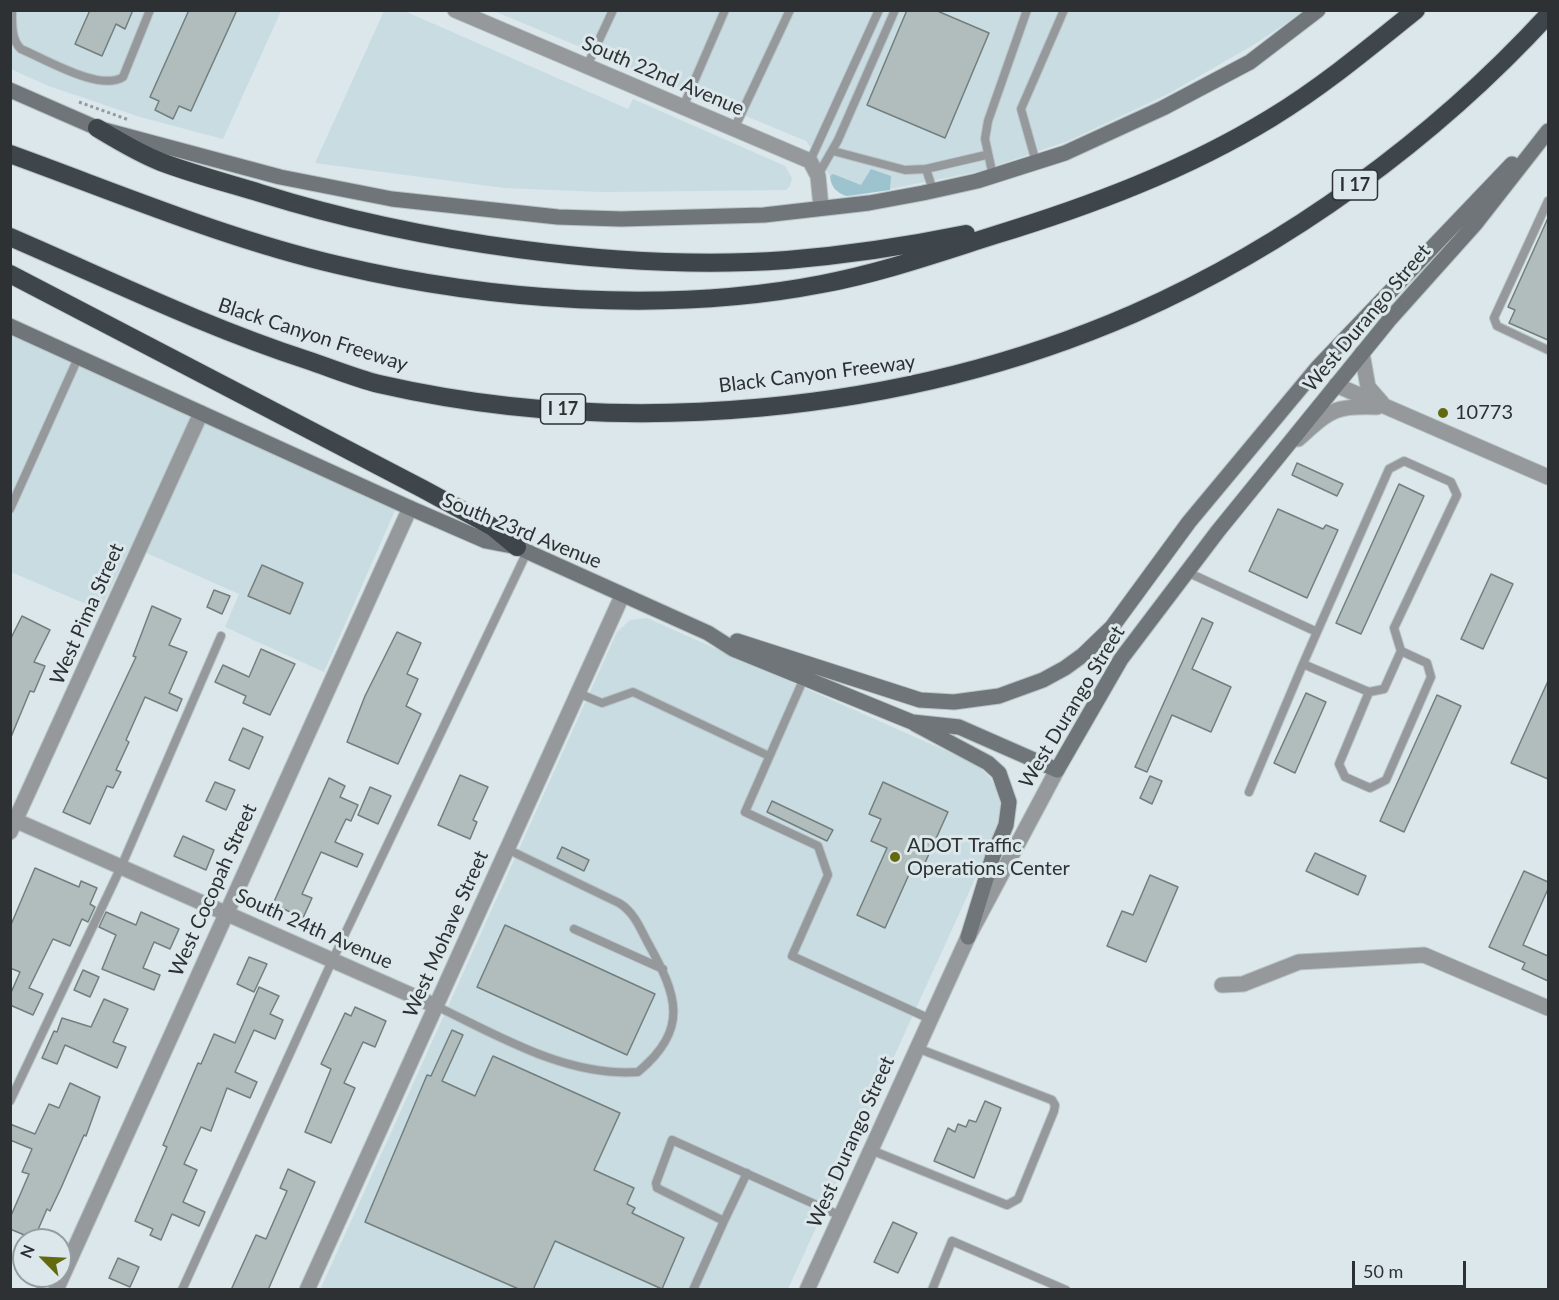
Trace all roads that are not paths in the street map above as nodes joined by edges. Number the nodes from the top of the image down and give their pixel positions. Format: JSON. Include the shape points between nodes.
{"nodes":[{"id":1,"x":12,"y":10,"type":"edge"},
{"id":2,"x":150,"y":10,"type":"edge"},
{"id":3,"x":455,"y":10,"type":"edge"},
{"id":4,"x":613,"y":10,"type":"edge"},
{"id":5,"x":725,"y":10,"type":"edge"},
{"id":6,"x":790,"y":10,"type":"edge"},
{"id":7,"x":879,"y":10,"type":"edge"},
{"id":8,"x":895,"y":10,"type":"edge"},
{"id":9,"x":1027,"y":10,"type":"edge"},
{"id":10,"x":1064,"y":10,"type":"edge"},
{"id":11,"x":1318,"y":10,"type":"edge"},
{"id":12,"x":1416,"y":10,"type":"edge"},
{"id":13,"x":1548,"y":15,"type":"edge"},
{"id":14,"x":587,"y":66,"type":"junction"},
{"id":15,"x":10,"y":90,"type":"edge"},
{"id":16,"x":683,"y":107,"type":"junction"},
{"id":17,"x":97,"y":128,"type":"junction"},
{"id":18,"x":734,"y":129,"type":"junction"},
{"id":19,"x":1548,"y":129,"type":"edge"},
{"id":20,"x":833,"y":151,"type":"junction"},
{"id":21,"x":10,"y":154,"type":"edge"},
{"id":22,"x":986,"y":155,"type":"junction"},
{"id":23,"x":810,"y":161,"type":"junction"},
{"id":24,"x":1035,"y":162,"type":"junction"},
{"id":25,"x":926,"y":169,"type":"junction"},
{"id":26,"x":818,"y":176,"type":"junction"},
{"id":27,"x":993,"y":176,"type":"junction"},
{"id":28,"x":933,"y":190,"type":"junction"},
{"id":29,"x":1548,"y":201,"type":"edge"},
{"id":30,"x":821,"y":207,"type":"junction"},
{"id":31,"x":1068,"y":213,"type":"junction"},
{"id":32,"x":10,"y":237,"type":"edge"},
{"id":33,"x":10,"y":274,"type":"edge"},
{"id":34,"x":10,"y":326,"type":"edge"},
{"id":35,"x":1548,"y":350,"type":"edge"},
{"id":36,"x":1362,"y":353,"type":"junction"},
{"id":37,"x":78,"y":358,"type":"junction"},
{"id":38,"x":1336,"y":386,"type":"junction"},
{"id":39,"x":1386,"y":408,"type":"junction"},
{"id":40,"x":201,"y":413,"type":"junction"},
{"id":41,"x":1284,"y":452,"type":"junction"},
{"id":42,"x":1548,"y":477,"type":"edge"},
{"id":43,"x":410,"y":508,"type":"junction"},
{"id":44,"x":10,"y":509,"type":"edge"},
{"id":45,"x":522,"y":550,"type":"junction"},
{"id":46,"x":1187,"y":572,"type":"junction"},
{"id":47,"x":622,"y":596,"type":"junction"},
{"id":48,"x":1317,"y":632,"type":"junction"},
{"id":49,"x":708,"y":633,"type":"junction"},
{"id":50,"x":221,"y":636,"type":"dead end"},
{"id":51,"x":1401,"y":651,"type":"junction"},
{"id":52,"x":1303,"y":664,"type":"junction"},
{"id":53,"x":804,"y":678,"type":"junction"},
{"id":54,"x":1369,"y":692,"type":"junction"},
{"id":55,"x":578,"y":693,"type":"junction"},
{"id":56,"x":912,"y":722,"type":"junction"},
{"id":57,"x":769,"y":756,"type":"junction"},
{"id":58,"x":1057,"y":770,"type":"junction"},
{"id":59,"x":1249,"y":792,"type":"dead end"},
{"id":60,"x":12,"y":824,"type":"edge"},
{"id":61,"x":507,"y":849,"type":"junction"},
{"id":62,"x":121,"y":867,"type":"junction"},
{"id":63,"x":225,"y":913,"type":"junction"},
{"id":64,"x":574,"y":929,"type":"dead end"},
{"id":65,"x":968,"y":938,"type":"junction"},
{"id":66,"x":332,"y":961,"type":"junction"},
{"id":67,"x":663,"y":969,"type":"junction"},
{"id":68,"x":1222,"y":985,"type":"dead end"},
{"id":69,"x":436,"y":1006,"type":"junction"},
{"id":70,"x":1548,"y":1008,"type":"edge"},
{"id":71,"x":930,"y":1019,"type":"junction"},
{"id":72,"x":917,"y":1048,"type":"junction"},
{"id":73,"x":10,"y":1101,"type":"edge"},
{"id":74,"x":871,"y":1150,"type":"junction"},
{"id":75,"x":747,"y":1173,"type":"junction"},
{"id":76,"x":841,"y":1216,"type":"junction"},
{"id":77,"x":724,"y":1221,"type":"junction"},
{"id":78,"x":1063,"y":1289,"type":"edge"},
{"id":79,"x":56,"y":1290,"type":"edge"},
{"id":80,"x":182,"y":1290,"type":"edge"},
{"id":81,"x":307,"y":1290,"type":"edge"},
{"id":82,"x":693,"y":1290,"type":"edge"},
{"id":83,"x":807,"y":1290,"type":"edge"},
{"id":84,"x":932,"y":1290,"type":"edge"}],
"edges":[{"from":1,"to":2,"type":"lane","via":[[13,36],[21,49],[92,80],[106,82],[123,77]]},
{"from":3,"to":14,"type":"street","name":"South 22nd Avenue"},
{"from":4,"to":14,"type":"lane"},
{"from":5,"to":16,"type":"lane"},
{"from":6,"to":18,"type":"lane"},
{"from":7,"to":23,"type":"lane"},
{"from":8,"to":20,"type":"lane"},
{"from":9,"to":22,"type":"lane","via":[[988,121]]},
{"from":10,"to":24,"type":"lane","via":[[1022,109]]},
{"from":11,"to":24,"type":"main road","via":[[1250,62],[1173,103],[1065,153]]},
{"from":12,"to":31,"type":"highway","via":[[1272,118],[1196,159]]},
{"from":13,"to":32,"type":"highway","name":"Black Canyon Freeway","number":"I 17","via":[[1514,53],[1426,131],[1336,200],[1237,261],[1133,314],[1043,347],[927,382],[822,400],[649,413],[492,405],[376,383],[234,336]]},
{"from":14,"to":16,"type":"street","name":"South 22nd Avenue"},
{"from":15,"to":17,"type":"main road"},
{"from":16,"to":18,"type":"street","name":"South 22nd Avenue"},
{"from":17,"to":30,"type":"main road","via":[[280,177],[450,207],[621,219],[764,215]]},
{"from":17,"to":31,"type":"highway","via":[[160,161],[340,216],[456,238],[574,254],[684,261],[784,260],[880,250]]},
{"from":18,"to":23,"type":"street","name":"South 22nd Avenue"},
{"from":19,"to":36,"type":"main road","name":"West Durango Street","via":[[1476,223]]},
{"from":19,"to":49,"type":"main road","via":[[1318,367],[1189,522],[1112,627],[1065,668],[999,696],[954,702],[921,700]]},
{"from":20,"to":25,"type":"lane","via":[[887,166]]},
{"from":20,"to":26,"type":"lane"},
{"from":21,"to":31,"type":"highway","via":[[267,245],[337,265],[455,288],[626,300],[736,296],[822,284]]},
{"from":22,"to":25,"type":"lane"},
{"from":22,"to":27,"type":"lane"},
{"from":23,"to":26,"type":"street"},
{"from":24,"to":27,"type":"main road"},
{"from":25,"to":28,"type":"lane"},
{"from":26,"to":30,"type":"street"},
{"from":27,"to":28,"type":"main road"},
{"from":28,"to":30,"type":"main road","via":[[869,203]]},
{"from":29,"to":35,"type":"lane","via":[[1494,318],[1497,326]]},
{"from":33,"to":45,"type":"highway","via":[[423,489],[493,527]]},
{"from":34,"to":37,"type":"main road","name":"South 23rd Avenue"},
{"from":36,"to":38,"type":"main road","name":"West Durango Street"},
{"from":36,"to":39,"type":"street","via":[[1368,387]]},
{"from":37,"to":40,"type":"main road","name":"South 23rd Avenue"},
{"from":37,"to":44,"type":"lane"},
{"from":38,"to":39,"type":"street"},
{"from":38,"to":41,"type":"main road","name":"West Durango Street"},
{"from":39,"to":41,"type":"street","via":[[1342,407],[1321,419]]},
{"from":39,"to":42,"type":"street"},
{"from":40,"to":43,"type":"main road","name":"South 23rd Avenue"},
{"from":40,"to":60,"type":"street","name":"West Pima Street"},
{"from":41,"to":46,"type":"main road","name":"West Durango Street"},
{"from":43,"to":45,"type":"main road","name":"South 23rd Avenue","via":[[486,541]]},
{"from":43,"to":63,"type":"street","name":"West Cocopah Street"},
{"from":45,"to":47,"type":"main road","name":"South 23rd Avenue"},
{"from":45,"to":66,"type":"lane"},
{"from":46,"to":48,"type":"lane"},
{"from":46,"to":58,"type":"main road","name":"West Durango Street","via":[[1121,659]]},
{"from":47,"to":49,"type":"main road","name":"South 23rd Avenue"},
{"from":47,"to":55,"type":"street","name":"West Mohave Street"},
{"from":48,"to":51,"type":"lane","via":[[1389,469],[1404,461],[1451,483],[1457,495],[1394,628]]},
{"from":48,"to":52,"type":"lane"},
{"from":49,"to":53,"type":"main road","name":"South 23rd Avenue","via":[[733,649]]},
{"from":50,"to":62,"type":"lane"},
{"from":51,"to":54,"type":"lane","via":[[1384,689]]},
{"from":51,"to":54,"type":"lane","via":[[1427,663],[1431,677],[1386,780],[1370,788],[1345,777],[1339,764]]},
{"from":52,"to":54,"type":"lane"},
{"from":52,"to":59,"type":"lane"},
{"from":53,"to":56,"type":"main road","name":"South 23rd Avenue"},
{"from":53,"to":57,"type":"lane"},
{"from":55,"to":57,"type":"lane","via":[[602,703],[633,693]]},
{"from":55,"to":61,"type":"street","name":"West Mohave Street"},
{"from":56,"to":58,"type":"main road","name":"South 23rd Avenue","via":[[959,727]]},
{"from":56,"to":65,"type":"main road","via":[[988,763],[999,773],[1009,802],[1006,825]]},
{"from":57,"to":71,"type":"lane","via":[[744,812],[818,846],[828,875],[792,956]]},
{"from":58,"to":65,"type":"street","name":"West Durango Street"},
{"from":60,"to":62,"type":"street","name":"South 24th Avenue"},
{"from":61,"to":67,"type":"lane","via":[[625,907]]},
{"from":61,"to":69,"type":"street","name":"West Mohave Street"},
{"from":62,"to":63,"type":"street","name":"South 24th Avenue"},
{"from":62,"to":73,"type":"lane"},
{"from":63,"to":66,"type":"street","name":"South 24th Avenue"},
{"from":63,"to":79,"type":"street","name":"West Cocopah Street"},
{"from":64,"to":67,"type":"lane"},
{"from":65,"to":71,"type":"street","name":"West Durango Street"},
{"from":66,"to":69,"type":"street","name":"South 24th Avenue"},
{"from":66,"to":80,"type":"lane"},
{"from":67,"to":69,"type":"lane","via":[[675,1000],[675,1017],[660,1052],[638,1072],[602,1072],[562,1063]]},
{"from":68,"to":70,"type":"street","via":[[1243,984],[1299,962],[1424,955]]},
{"from":69,"to":81,"type":"street","name":"West Mohave Street"},
{"from":71,"to":72,"type":"street","name":"West Durango Street"},
{"from":72,"to":74,"type":"street","name":"West Durango Street"},
{"from":72,"to":74,"type":"lane","via":[[1052,1100],[1054,1111],[1018,1199],[1007,1205]]},
{"from":74,"to":76,"type":"street","name":"West Durango Street"},
{"from":75,"to":76,"type":"lane"},
{"from":75,"to":77,"type":"lane"},
{"from":75,"to":77,"type":"lane","via":[[672,1140],[657,1176],[657,1188]]},
{"from":76,"to":83,"type":"street","name":"West Durango Street"},
{"from":77,"to":82,"type":"lane"},
{"from":78,"to":84,"type":"lane","via":[[952,1241]]}]}
